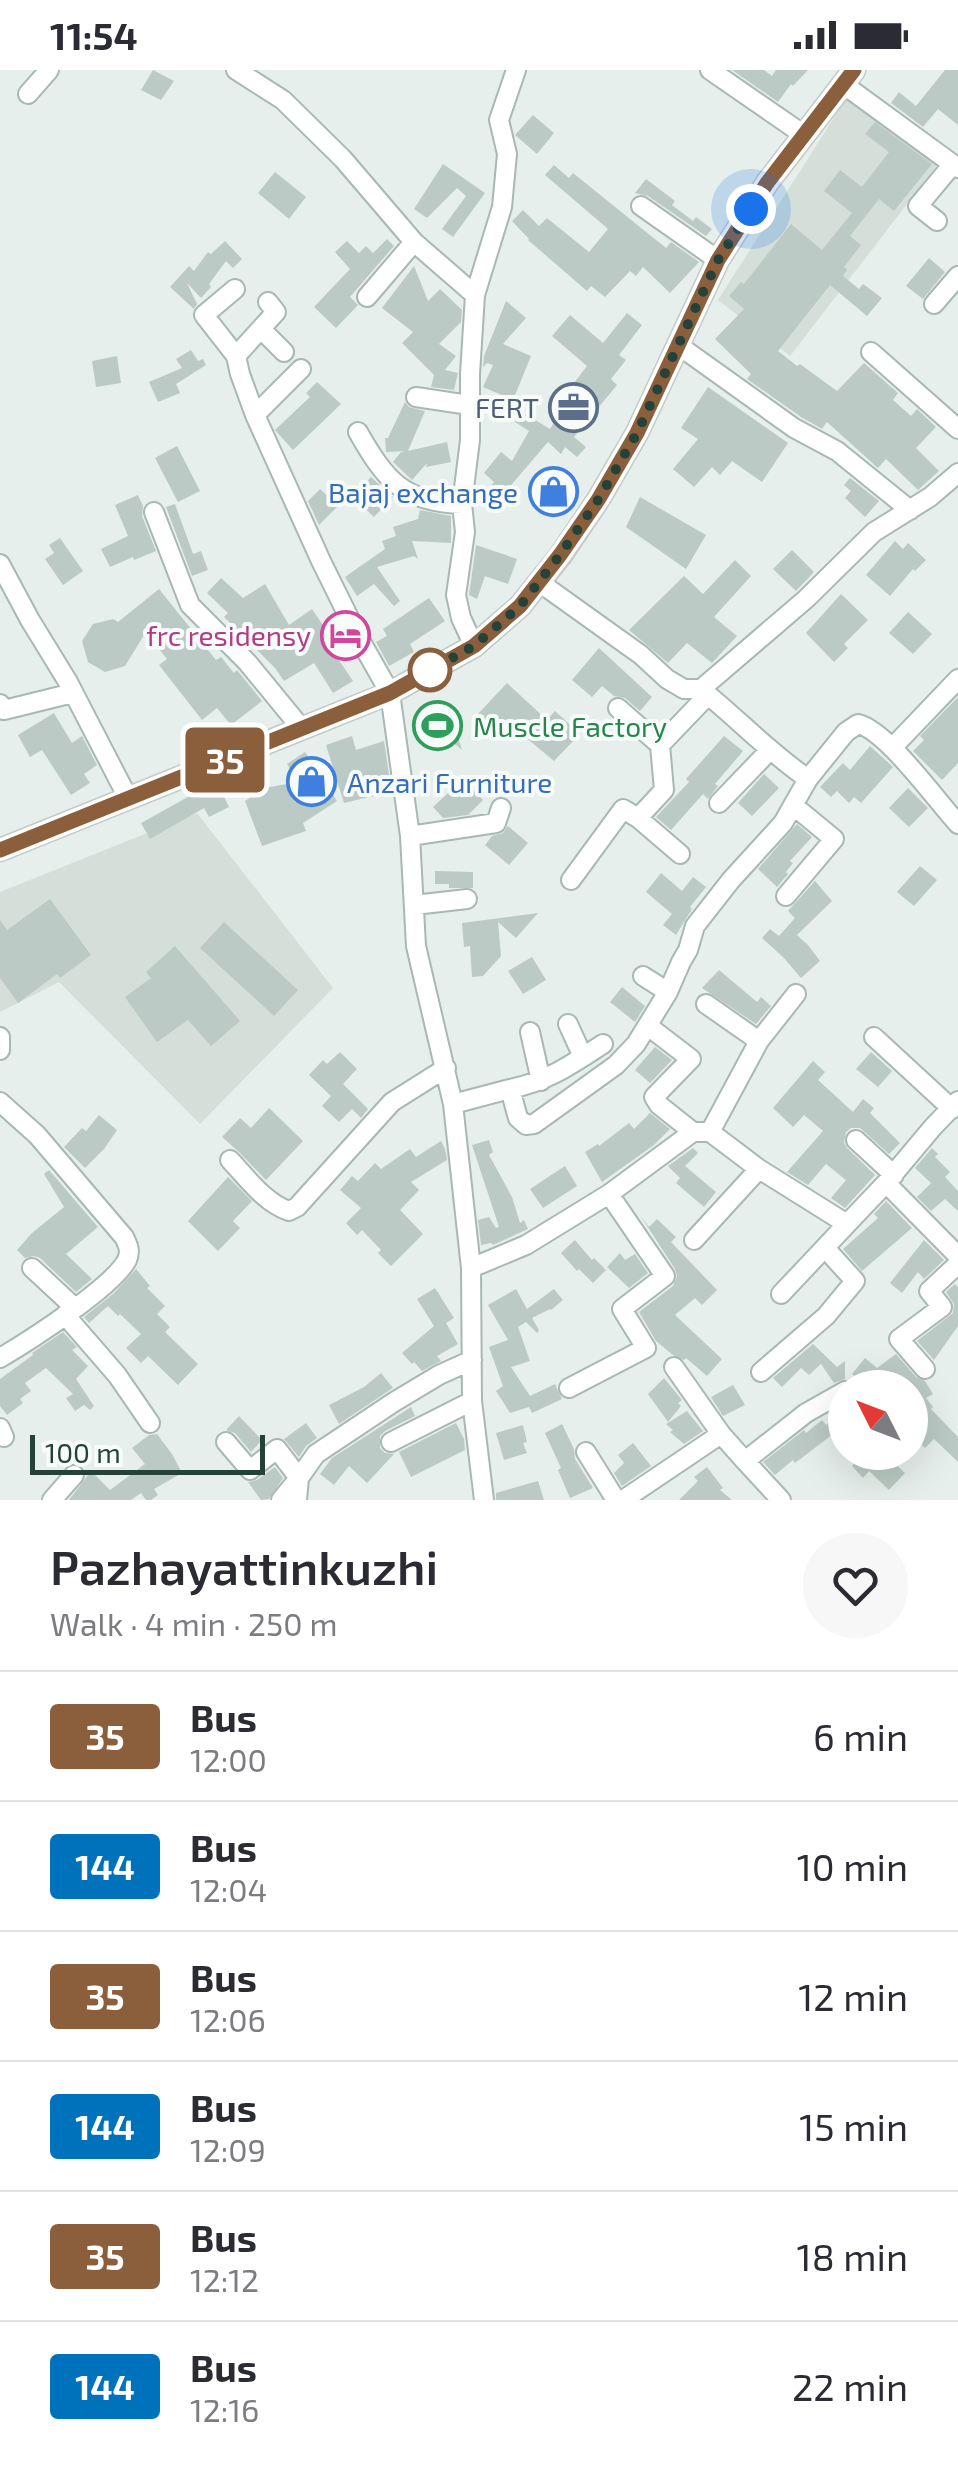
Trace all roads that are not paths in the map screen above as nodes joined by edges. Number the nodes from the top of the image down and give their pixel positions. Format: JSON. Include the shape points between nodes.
{"nodes":[{"id":1,"x":49,"y":70,"type":"edge"},
{"id":2,"x":236,"y":70,"type":"edge"},
{"id":3,"x":516,"y":70,"type":"edge"},
{"id":4,"x":710,"y":70,"type":"edge"},
{"id":5,"x":849,"y":77,"type":"edge"},
{"id":6,"x":28,"y":94,"type":"dead end"},
{"id":7,"x":804,"y":135,"type":"junction"},
{"id":8,"x":956,"y":166,"type":"edge"},
{"id":9,"x":641,"y":206,"type":"dead end"},
{"id":10,"x":937,"y":221,"type":"dead end"},
{"id":11,"x":414,"y":242,"type":"junction"},
{"id":12,"x":718,"y":260,"type":"junction"},
{"id":13,"x":958,"y":276,"type":"edge"},
{"id":14,"x":234,"y":290,"type":"dead end"},
{"id":15,"x":367,"y":296,"type":"dead end"},
{"id":16,"x":475,"y":296,"type":"junction"},
{"id":17,"x":268,"y":302,"type":"dead end"},
{"id":18,"x":934,"y":304,"type":"dead end"},
{"id":19,"x":261,"y":329,"type":"junction"},
{"id":20,"x":678,"y":345,"type":"junction"},
{"id":21,"x":284,"y":352,"type":"dead end"},
{"id":22,"x":871,"y":352,"type":"dead end"},
{"id":23,"x":236,"y":356,"type":"junction"},
{"id":24,"x":300,"y":369,"type":"dead end"},
{"id":25,"x":416,"y":397,"type":"dead end"},
{"id":26,"x":469,"y":406,"type":"junction"},
{"id":27,"x":255,"y":415,"type":"junction"},
{"id":28,"x":958,"y":429,"type":"edge"},
{"id":29,"x":358,"y":432,"type":"dead end"},
{"id":30,"x":958,"y":472,"type":"edge"},
{"id":31,"x":462,"y":504,"type":"junction"},
{"id":32,"x":910,"y":510,"type":"junction"},
{"id":33,"x":154,"y":512,"type":"dead end"},
{"id":34,"x":0,"y":564,"type":"edge"},
{"id":35,"x":539,"y":582,"type":"junction"},
{"id":36,"x":474,"y":646,"type":"junction"},
{"id":37,"x":954,"y":690,"type":"edge"},
{"id":38,"x":705,"y":692,"type":"junction"},
{"id":39,"x":74,"y":693,"type":"junction"},
{"id":40,"x":390,"y":693,"type":"junction"},
{"id":41,"x":0,"y":704,"type":"edge"},
{"id":42,"x":618,"y":708,"type":"dead end"},
{"id":43,"x":302,"y":729,"type":"junction"},
{"id":44,"x":660,"y":745,"type":"junction"},
{"id":45,"x":892,"y":748,"type":"junction"},
{"id":46,"x":769,"y":751,"type":"junction"},
{"id":47,"x":808,"y":778,"type":"junction"},
{"id":48,"x":128,"y":798,"type":"junction"},
{"id":49,"x":719,"y":803,"type":"dead end"},
{"id":50,"x":794,"y":806,"type":"junction"},
{"id":51,"x":501,"y":808,"type":"dead end"},
{"id":52,"x":638,"y":818,"type":"junction"},
{"id":53,"x":958,"y":824,"type":"edge"},
{"id":54,"x":410,"y":836,"type":"junction"},
{"id":55,"x":0,"y":850,"type":"edge"},
{"id":56,"x":680,"y":854,"type":"dead end"},
{"id":57,"x":571,"y":880,"type":"dead end"},
{"id":58,"x":786,"y":896,"type":"dead end"},
{"id":59,"x":467,"y":898,"type":"dead end"},
{"id":60,"x":414,"y":905,"type":"junction"},
{"id":61,"x":642,"y":976,"type":"dead end"},
{"id":62,"x":668,"y":992,"type":"junction"},
{"id":63,"x":796,"y":994,"type":"dead end"},
{"id":64,"x":706,"y":1004,"type":"dead end"},
{"id":65,"x":568,"y":1024,"type":"dead end"},
{"id":66,"x":648,"y":1026,"type":"junction"},
{"id":67,"x":530,"y":1032,"type":"dead end"},
{"id":68,"x":874,"y":1036,"type":"dead end"},
{"id":69,"x":0,"y":1037,"type":"edge"},
{"id":70,"x":759,"y":1041,"type":"junction"},
{"id":71,"x":603,"y":1044,"type":"dead end"},
{"id":72,"x":0,"y":1050,"type":"edge"},
{"id":73,"x":584,"y":1057,"type":"junction"},
{"id":74,"x":446,"y":1068,"type":"junction"},
{"id":75,"x":541,"y":1081,"type":"junction"},
{"id":76,"x":510,"y":1088,"type":"junction"},
{"id":77,"x":0,"y":1102,"type":"edge"},
{"id":78,"x":454,"y":1104,"type":"junction"},
{"id":79,"x":955,"y":1105,"type":"edge"},
{"id":80,"x":701,"y":1132,"type":"junction"},
{"id":81,"x":856,"y":1140,"type":"dead end"},
{"id":82,"x":230,"y":1160,"type":"dead end"},
{"id":83,"x":759,"y":1169,"type":"junction"},
{"id":84,"x":891,"y":1179,"type":"junction"},
{"id":85,"x":609,"y":1194,"type":"junction"},
{"id":86,"x":847,"y":1224,"type":"junction"},
{"id":87,"x":694,"y":1240,"type":"dead end"},
{"id":88,"x":825,"y":1248,"type":"junction"},
{"id":89,"x":958,"y":1256,"type":"edge"},
{"id":90,"x":958,"y":1264,"type":"edge"},
{"id":91,"x":32,"y":1268,"type":"dead end"},
{"id":92,"x":471,"y":1268,"type":"junction"},
{"id":93,"x":781,"y":1294,"type":"dead end"},
{"id":94,"x":70,"y":1311,"type":"junction"},
{"id":95,"x":0,"y":1358,"type":"edge"},
{"id":96,"x":472,"y":1360,"type":"junction"},
{"id":97,"x":674,"y":1366,"type":"dead end"},
{"id":98,"x":925,"y":1369,"type":"dead end"},
{"id":99,"x":761,"y":1372,"type":"dead end"},
{"id":100,"x":569,"y":1388,"type":"dead end"},
{"id":101,"x":472,"y":1401,"type":"junction"},
{"id":102,"x":828,"y":1401,"type":"edge"},
{"id":103,"x":150,"y":1423,"type":"dead end"},
{"id":104,"x":721,"y":1434,"type":"junction"},
{"id":105,"x":226,"y":1442,"type":"dead end"},
{"id":106,"x":391,"y":1442,"type":"dead end"},
{"id":107,"x":586,"y":1452,"type":"dead end"},
{"id":108,"x":745,"y":1461,"type":"junction"},
{"id":109,"x":74,"y":1475,"type":"dead end"},
{"id":110,"x":300,"y":1478,"type":"junction"},
{"id":111,"x":479,"y":1497,"type":"edge"},
{"id":112,"x":52,"y":1500,"type":"edge"},
{"id":113,"x":281,"y":1500,"type":"edge"},
{"id":114,"x":297,"y":1500,"type":"edge"},
{"id":115,"x":616,"y":1500,"type":"edge"},
{"id":116,"x":624,"y":1500,"type":"edge"},
{"id":117,"x":781,"y":1500,"type":"edge"}],
"edges":[{"from":1,"to":6,"type":"street"},
{"from":2,"to":11,"type":"street","via":[[283,100]]},
{"from":3,"to":16,"type":"street","via":[[498,120],[506,154],[502,207]]},
{"from":4,"to":7,"type":"street"},
{"from":5,"to":7,"type":"main road"},
{"from":5,"to":8,"type":"street"},
{"from":7,"to":12,"type":"main road"},
{"from":8,"to":10,"type":"street","via":[[918,206]]},
{"from":9,"to":12,"type":"street"},
{"from":11,"to":15,"type":"street"},
{"from":11,"to":16,"type":"street"},
{"from":12,"to":20,"type":"main road"},
{"from":13,"to":18,"type":"street"},
{"from":14,"to":23,"type":"street","via":[[204,315]]},
{"from":16,"to":26,"type":"street"},
{"from":17,"to":19,"type":"street","via":[[276,312]]},
{"from":19,"to":21,"type":"street"},
{"from":19,"to":23,"type":"street"},
{"from":20,"to":32,"type":"street","via":[[837,451]]},
{"from":20,"to":35,"type":"main road","via":[[598,500]]},
{"from":22,"to":28,"type":"street"},
{"from":23,"to":27,"type":"street"},
{"from":24,"to":27,"type":"street"},
{"from":25,"to":26,"type":"street"},
{"from":26,"to":31,"type":"street"},
{"from":27,"to":40,"type":"street","via":[[320,561]]},
{"from":29,"to":31,"type":"street","via":[[374,460],[410,496]]},
{"from":30,"to":32,"type":"street"},
{"from":31,"to":36,"type":"street","via":[[456,595]]},
{"from":32,"to":38,"type":"street","via":[[874,532]]},
{"from":33,"to":43,"type":"street","via":[[190,605]]},
{"from":34,"to":39,"type":"street"},
{"from":35,"to":36,"type":"main road"},
{"from":35,"to":38,"type":"street","via":[[667,679]]},
{"from":36,"to":40,"type":"main road"},
{"from":37,"to":45,"type":"street"},
{"from":38,"to":44,"type":"street"},
{"from":38,"to":46,"type":"street"},
{"from":39,"to":41,"type":"street","via":[[4,710]]},
{"from":39,"to":48,"type":"street"},
{"from":40,"to":43,"type":"main road"},
{"from":40,"to":54,"type":"street"},
{"from":42,"to":44,"type":"street"},
{"from":43,"to":48,"type":"main road"},
{"from":44,"to":52,"type":"street","via":[[664,790]]},
{"from":45,"to":47,"type":"street","via":[[870,726],[858,724]]},
{"from":45,"to":53,"type":"street"},
{"from":46,"to":47,"type":"street"},
{"from":46,"to":49,"type":"street"},
{"from":47,"to":50,"type":"street"},
{"from":48,"to":55,"type":"main road"},
{"from":50,"to":58,"type":"street","via":[[834,840]]},
{"from":50,"to":62,"type":"street","via":[[695,926]]},
{"from":51,"to":54,"type":"street","via":[[496,823]]},
{"from":52,"to":56,"type":"street"},
{"from":52,"to":57,"type":"street","via":[[623,809]]},
{"from":54,"to":60,"type":"street"},
{"from":59,"to":60,"type":"street"},
{"from":60,"to":74,"type":"street","via":[[416,946]]},
{"from":61,"to":62,"type":"street"},
{"from":62,"to":66,"type":"street"},
{"from":63,"to":70,"type":"street"},
{"from":64,"to":70,"type":"street"},
{"from":65,"to":73,"type":"street"},
{"from":66,"to":76,"type":"street","via":[[616,1066],[534,1124],[518,1118]]},
{"from":66,"to":80,"type":"street","via":[[690,1059],[654,1097]]},
{"from":67,"to":75,"type":"street"},
{"from":68,"to":79,"type":"street"},
{"from":69,"to":72,"type":"street"},
{"from":70,"to":80,"type":"street"},
{"from":71,"to":73,"type":"street"},
{"from":73,"to":75,"type":"street"},
{"from":74,"to":78,"type":"street"},
{"from":74,"to":82,"type":"street","via":[[392,1102],[289,1211]]},
{"from":75,"to":76,"type":"street"},
{"from":76,"to":78,"type":"street"},
{"from":77,"to":94,"type":"street","via":[[37,1134],[129,1246],[118,1272]]},
{"from":78,"to":92,"type":"street"},
{"from":79,"to":84,"type":"street"},
{"from":80,"to":83,"type":"street"},
{"from":80,"to":85,"type":"street"},
{"from":81,"to":84,"type":"street"},
{"from":83,"to":86,"type":"street"},
{"from":83,"to":87,"type":"street"},
{"from":84,"to":86,"type":"street"},
{"from":84,"to":89,"type":"street"},
{"from":85,"to":92,"type":"street","via":[[526,1245]]},
{"from":85,"to":100,"type":"street","via":[[666,1276],[622,1308],[646,1348]]},
{"from":86,"to":88,"type":"street"},
{"from":88,"to":93,"type":"street"},
{"from":88,"to":99,"type":"street","via":[[855,1281]]},
{"from":90,"to":98,"type":"street","via":[[928,1291],[942,1307],[900,1339]]},
{"from":91,"to":94,"type":"street"},
{"from":92,"to":96,"type":"street"},
{"from":94,"to":95,"type":"street"},
{"from":94,"to":103,"type":"street"},
{"from":96,"to":101,"type":"street"},
{"from":96,"to":110,"type":"street","via":[[338,1437]]},
{"from":97,"to":104,"type":"street"},
{"from":101,"to":106,"type":"street"},
{"from":101,"to":111,"type":"street"},
{"from":102,"to":108,"type":"street"},
{"from":104,"to":108,"type":"street"},
{"from":104,"to":116,"type":"street"},
{"from":105,"to":110,"type":"street","via":[[250,1470],[276,1449]]},
{"from":107,"to":115,"type":"street"},
{"from":108,"to":117,"type":"street"},
{"from":109,"to":112,"type":"street"},
{"from":110,"to":113,"type":"street"},
{"from":110,"to":114,"type":"street"}]}
